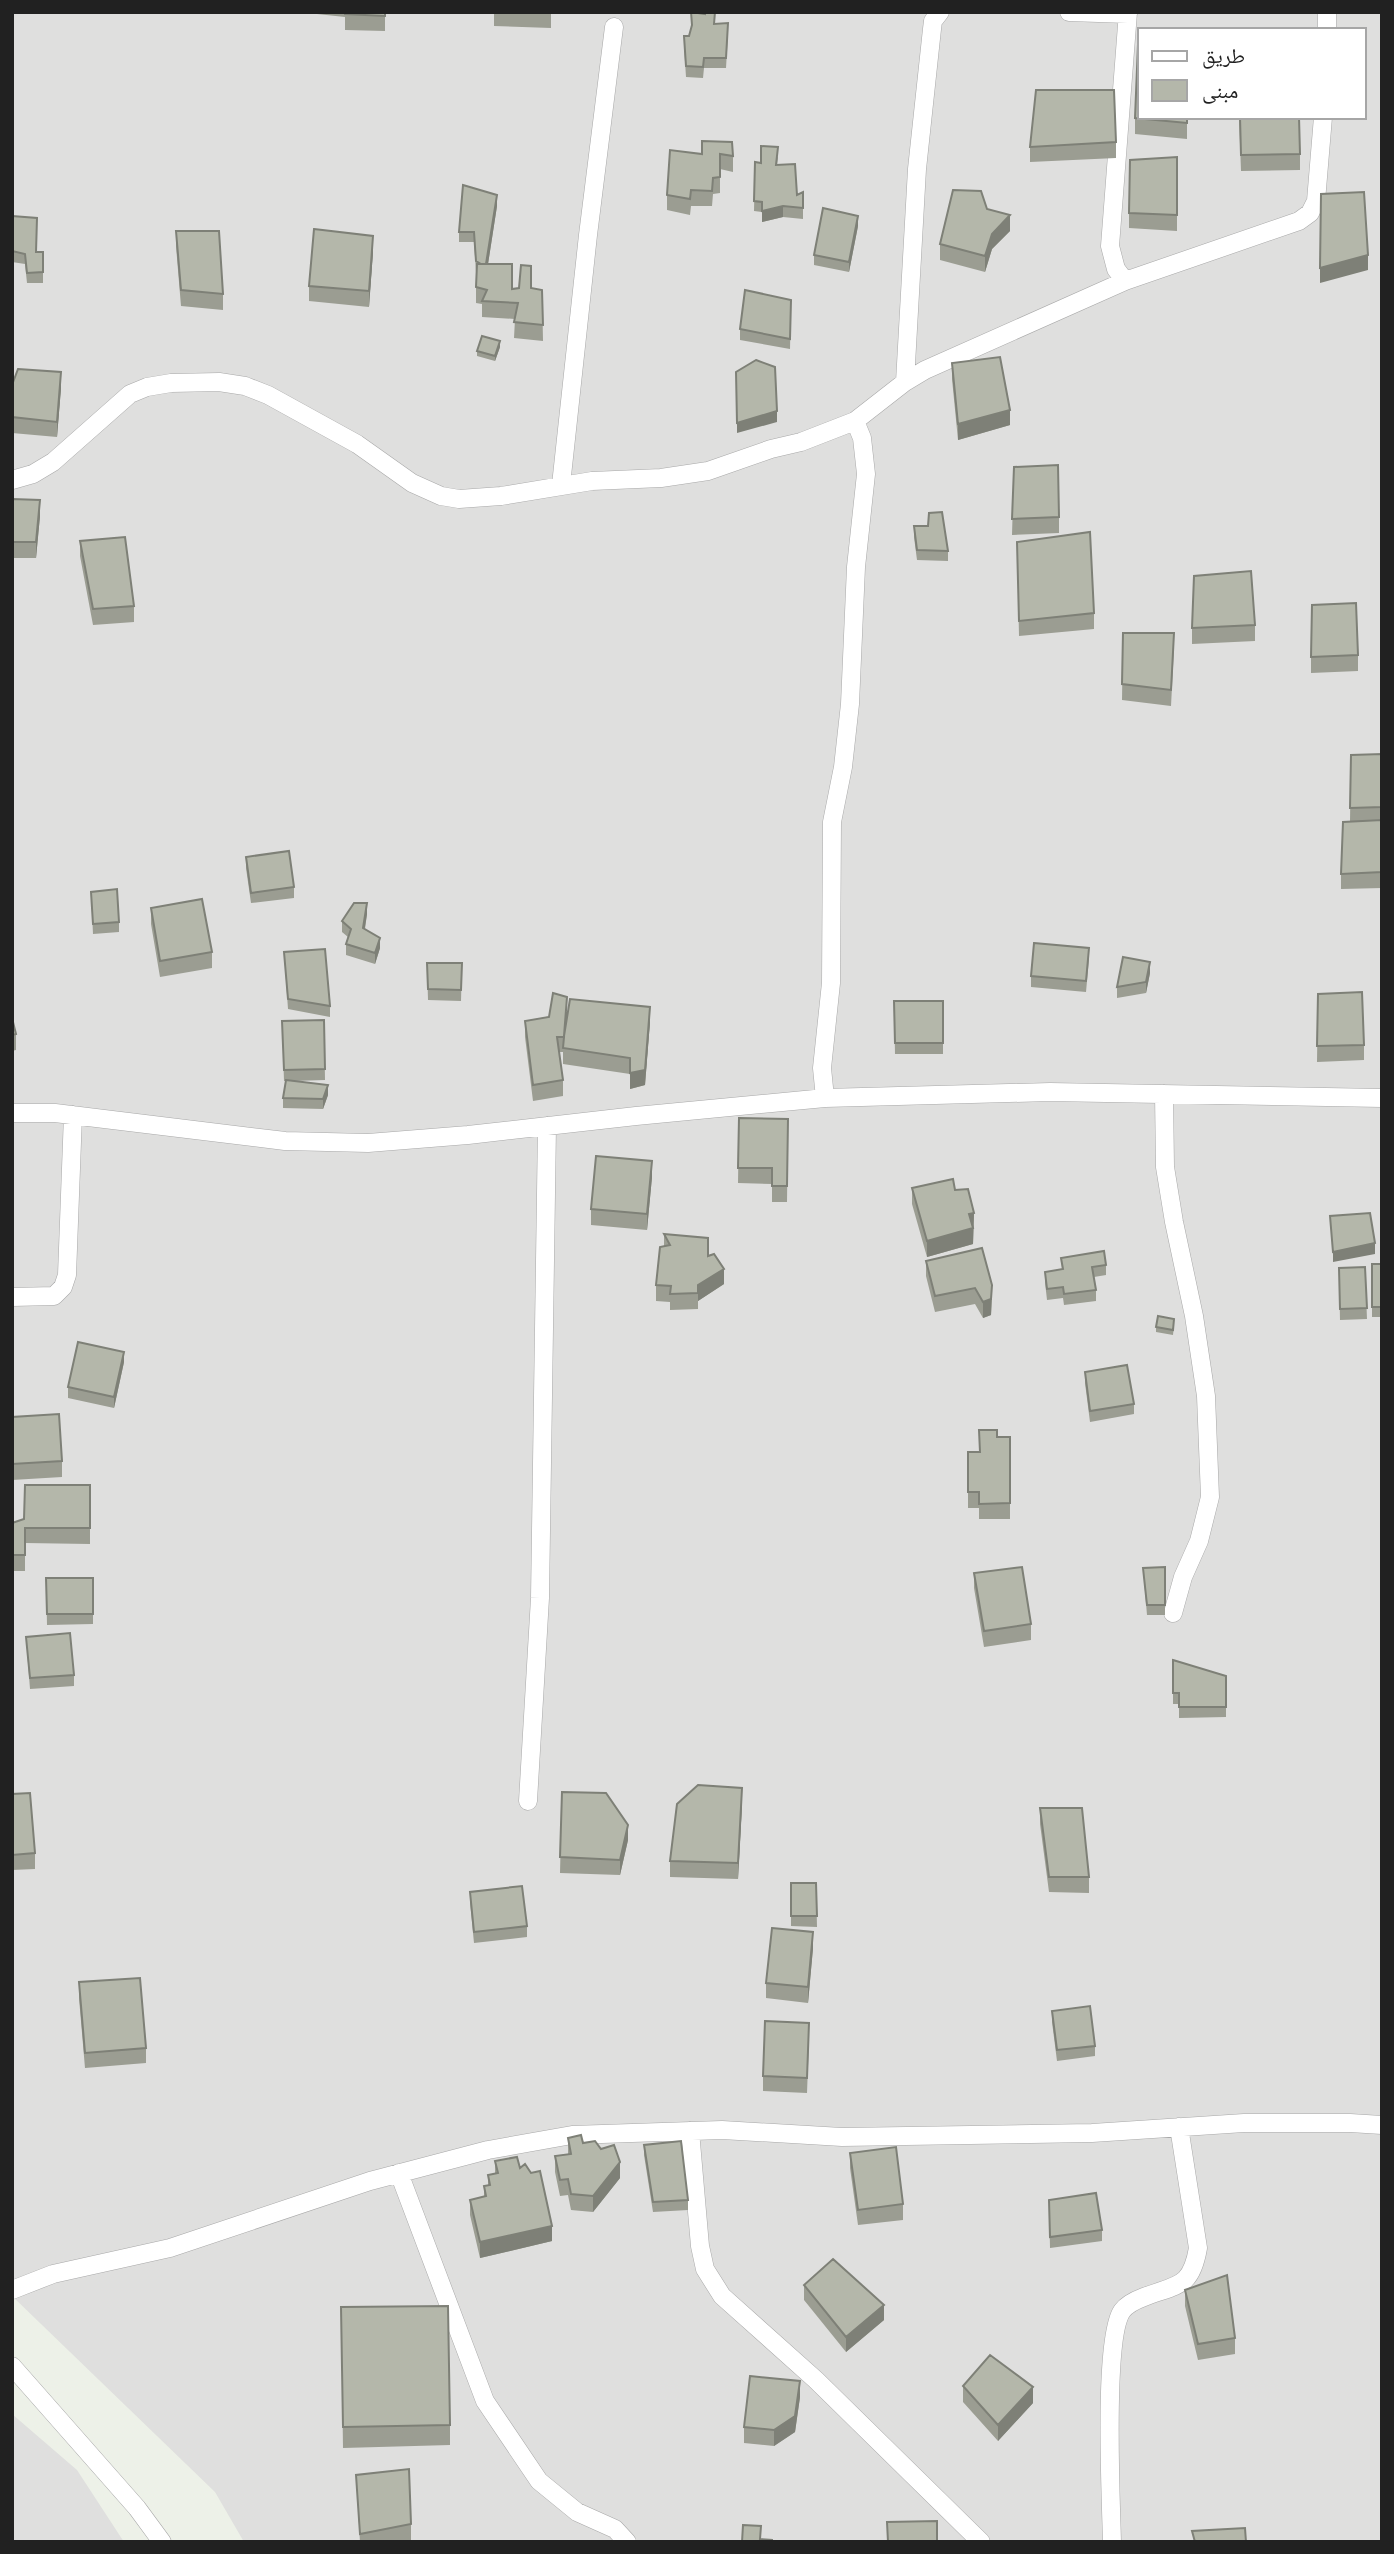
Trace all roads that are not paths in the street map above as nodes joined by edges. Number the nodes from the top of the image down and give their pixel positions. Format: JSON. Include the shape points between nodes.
{"nodes":[{"id":1,"x":940,"y":12,"type":"edge"},
{"id":2,"x":1069,"y":12,"type":"edge"},
{"id":3,"x":1128,"y":13,"type":"edge"},
{"id":4,"x":614,"y":27,"type":"dead end"},
{"id":5,"x":1323,"y":119,"type":"edge"},
{"id":6,"x":1125,"y":281,"type":"junction"},
{"id":7,"x":905,"y":382,"type":"junction"},
{"id":8,"x":855,"y":421,"type":"junction"},
{"id":9,"x":12,"y":480,"type":"edge"},
{"id":10,"x":561,"y":485,"type":"junction"},
{"id":11,"x":1164,"y":1094,"type":"junction"},
{"id":12,"x":825,"y":1098,"type":"junction"},
{"id":13,"x":1382,"y":1098,"type":"edge"},
{"id":14,"x":12,"y":1114,"type":"edge"},
{"id":15,"x":73,"y":1115,"type":"junction"},
{"id":16,"x":547,"y":1126,"type":"junction"},
{"id":17,"x":12,"y":1297,"type":"edge"},
{"id":18,"x":1173,"y":1613,"type":"dead end"},
{"id":19,"x":528,"y":1801,"type":"dead end"},
{"id":20,"x":1382,"y":2125,"type":"edge"},
{"id":21,"x":1179,"y":2127,"type":"junction"},
{"id":22,"x":690,"y":2131,"type":"junction"},
{"id":23,"x":399,"y":2174,"type":"junction"},
{"id":24,"x":12,"y":2290,"type":"edge"},
{"id":25,"x":12,"y":2366,"type":"edge"},
{"id":26,"x":162,"y":2542,"type":"edge"},
{"id":27,"x":627,"y":2542,"type":"edge"},
{"id":28,"x":981,"y":2542,"type":"edge"},
{"id":29,"x":1112,"y":2542,"type":"edge"}],
"edges":[{"from":1,"to":7,"type":"street","via":[[933,21],[917,169]]},
{"from":2,"to":3,"type":"street"},
{"from":3,"to":6,"type":"street","via":[[1110,246],[1116,270]]},
{"from":4,"to":10,"type":"street"},
{"from":5,"to":6,"type":"street","via":[[1318,191],[1310,213],[1299,221]]},
{"from":6,"to":7,"type":"street"},
{"from":7,"to":8,"type":"street"},
{"from":8,"to":10,"type":"street","via":[[688,476]]},
{"from":8,"to":12,"type":"street","via":[[866,474],[856,567],[850,704],[832,822],[831,983],[822,1068]]},
{"from":9,"to":10,"type":"street","via":[[53,462],[130,394],[147,387],[196,381],[232,384],[268,395],[441,496],[491,497]]},
{"from":11,"to":12,"type":"street"},
{"from":11,"to":13,"type":"street"},
{"from":11,"to":18,"type":"street","via":[[1165,1167],[1206,1396],[1210,1497]]},
{"from":12,"to":16,"type":"street"},
{"from":14,"to":15,"type":"street"},
{"from":15,"to":16,"type":"street","via":[[285,1141],[368,1143]]},
{"from":15,"to":17,"type":"street","via":[[63,1287],[54,1296]]},
{"from":16,"to":19,"type":"street","via":[[540,1598]]},
{"from":20,"to":21,"type":"street"},
{"from":21,"to":22,"type":"street","via":[[842,2137]]},
{"from":21,"to":29,"type":"street","via":[[1198,2248],[1195,2268],[1186,2281],[1132,2302],[1116,2326],[1111,2363]]},
{"from":22,"to":23,"type":"street","via":[[572,2135],[488,2150]]},
{"from":22,"to":28,"type":"street","via":[[700,2246],[705,2269],[722,2296],[817,2380]]},
{"from":23,"to":24,"type":"street","via":[[170,2248],[66,2271]]},
{"from":23,"to":27,"type":"street","via":[[485,2401],[539,2481],[577,2512],[615,2529]]},
{"from":25,"to":26,"type":"street"}]}
